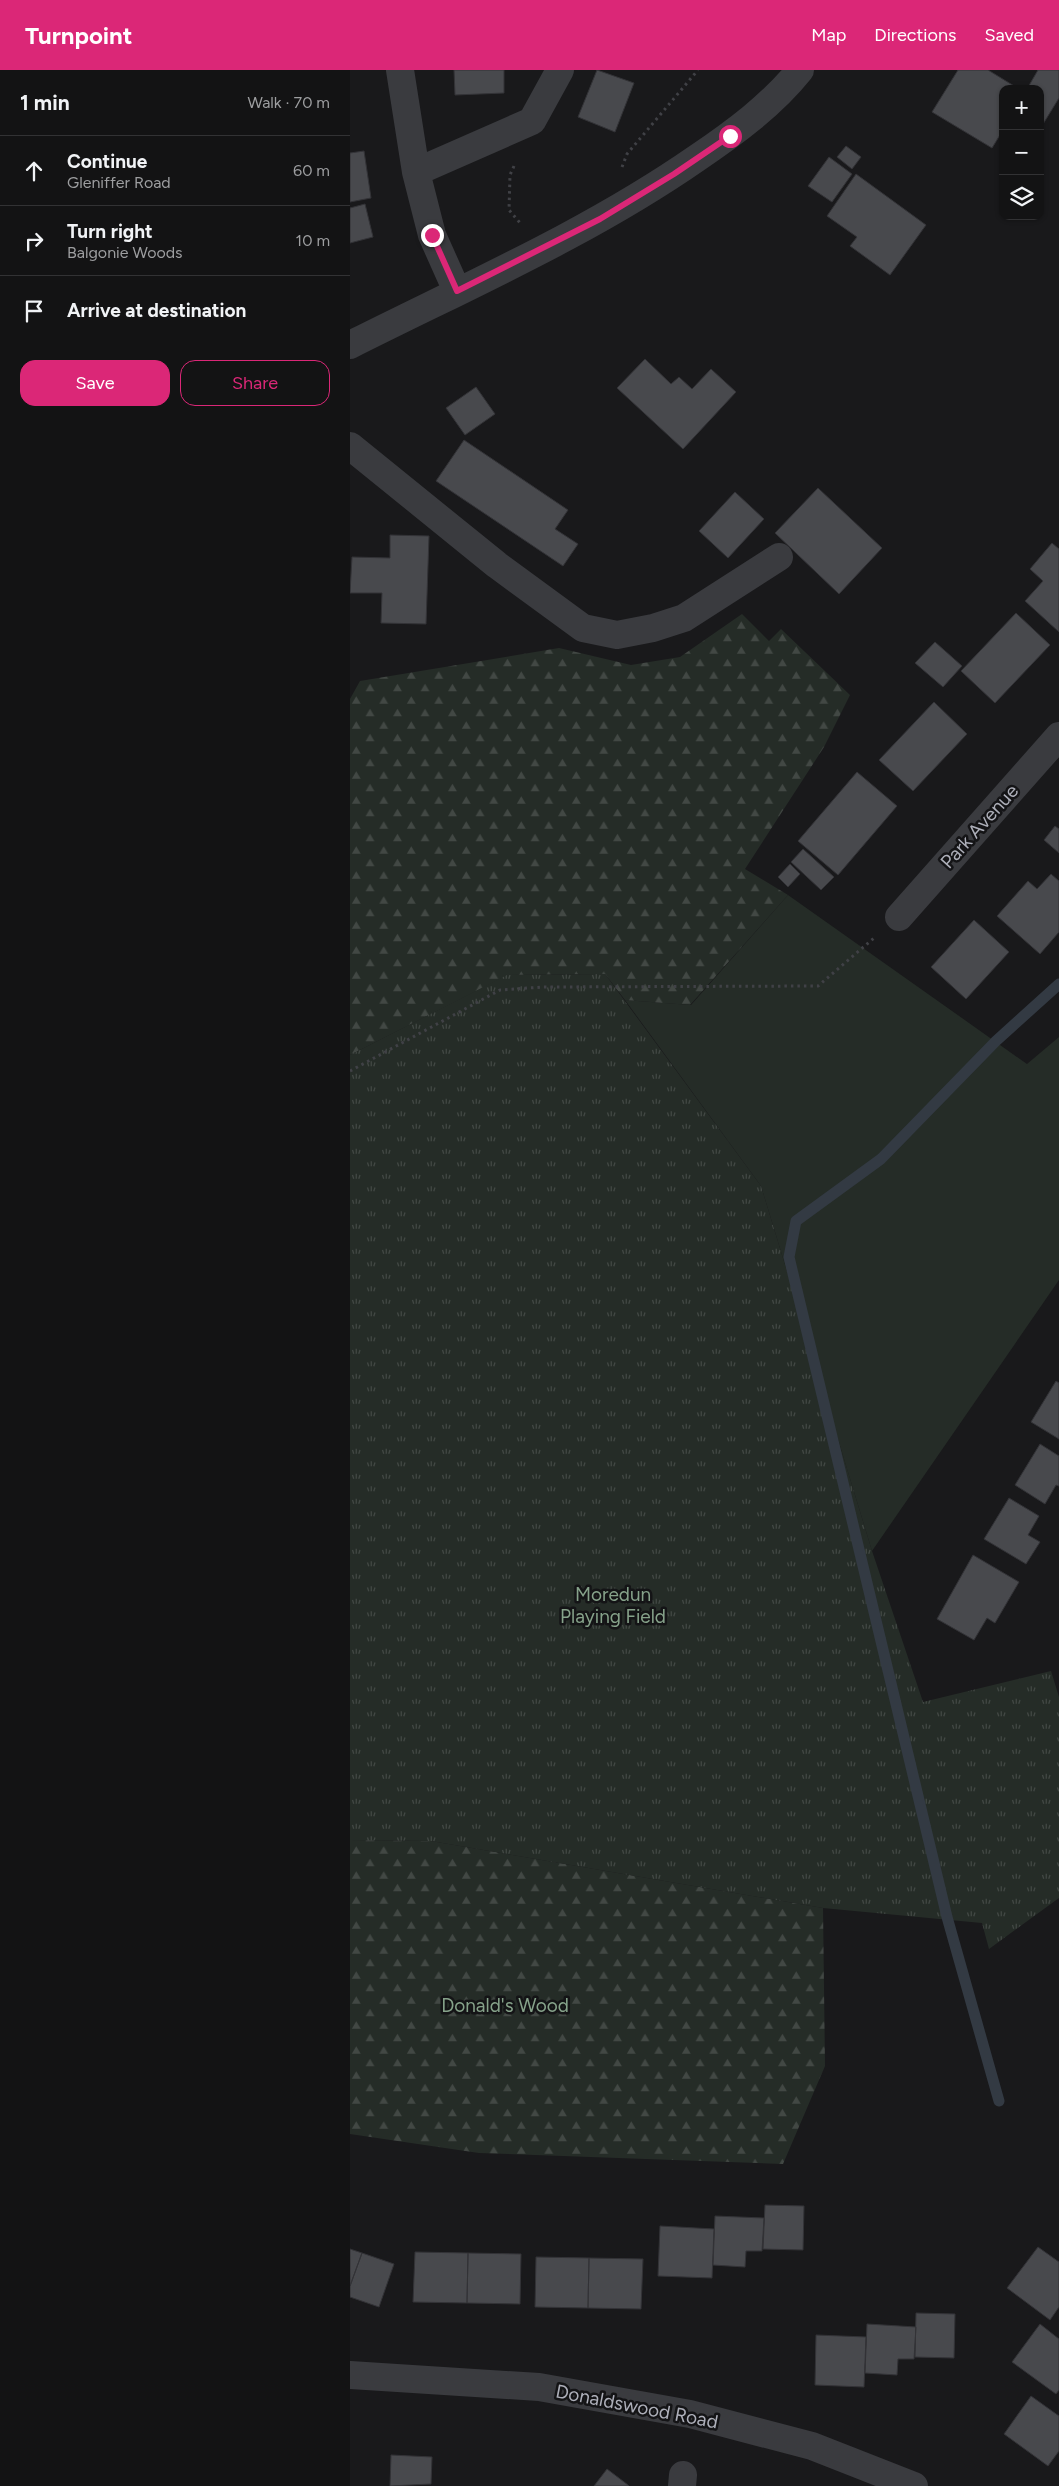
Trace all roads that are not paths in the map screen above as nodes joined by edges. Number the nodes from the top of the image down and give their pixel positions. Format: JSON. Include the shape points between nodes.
{"nodes":[{"id":1,"x":400,"y":70,"type":"edge"},
{"id":2,"x":560,"y":70,"type":"edge"},
{"id":3,"x":800,"y":70,"type":"edge"},
{"id":4,"x":416,"y":172,"type":"junction"},
{"id":5,"x":457,"y":291,"type":"junction"},
{"id":6,"x":350,"y":345,"type":"edge"},
{"id":7,"x":350,"y":446,"type":"edge"},
{"id":8,"x":779,"y":557,"type":"dead end"},
{"id":9,"x":1059,"y":736,"type":"edge"},
{"id":10,"x":899,"y":917,"type":"road end"},
{"id":11,"x":350,"y":2375,"type":"edge"},
{"id":12,"x":914,"y":2486,"type":"edge"}],
"edges":[{"from":1,"to":4,"type":"street"},
{"from":2,"to":4,"type":"street","via":[[532,121]]},
{"from":3,"to":5,"type":"street","via":[[788,86],[730,136],[706,152],[600,219]]},
{"from":4,"to":5,"type":"street","via":[[432,235]]},
{"from":5,"to":6,"type":"street"},
{"from":7,"to":8,"type":"street","via":[[497,565],[583,628],[618,635],[684,618]]},
{"from":9,"to":10,"type":"street","name":"Park Avenue"},
{"from":11,"to":12,"type":"street","name":"Donaldswood Road","via":[[539,2386],[690,2414],[812,2446]]}]}
